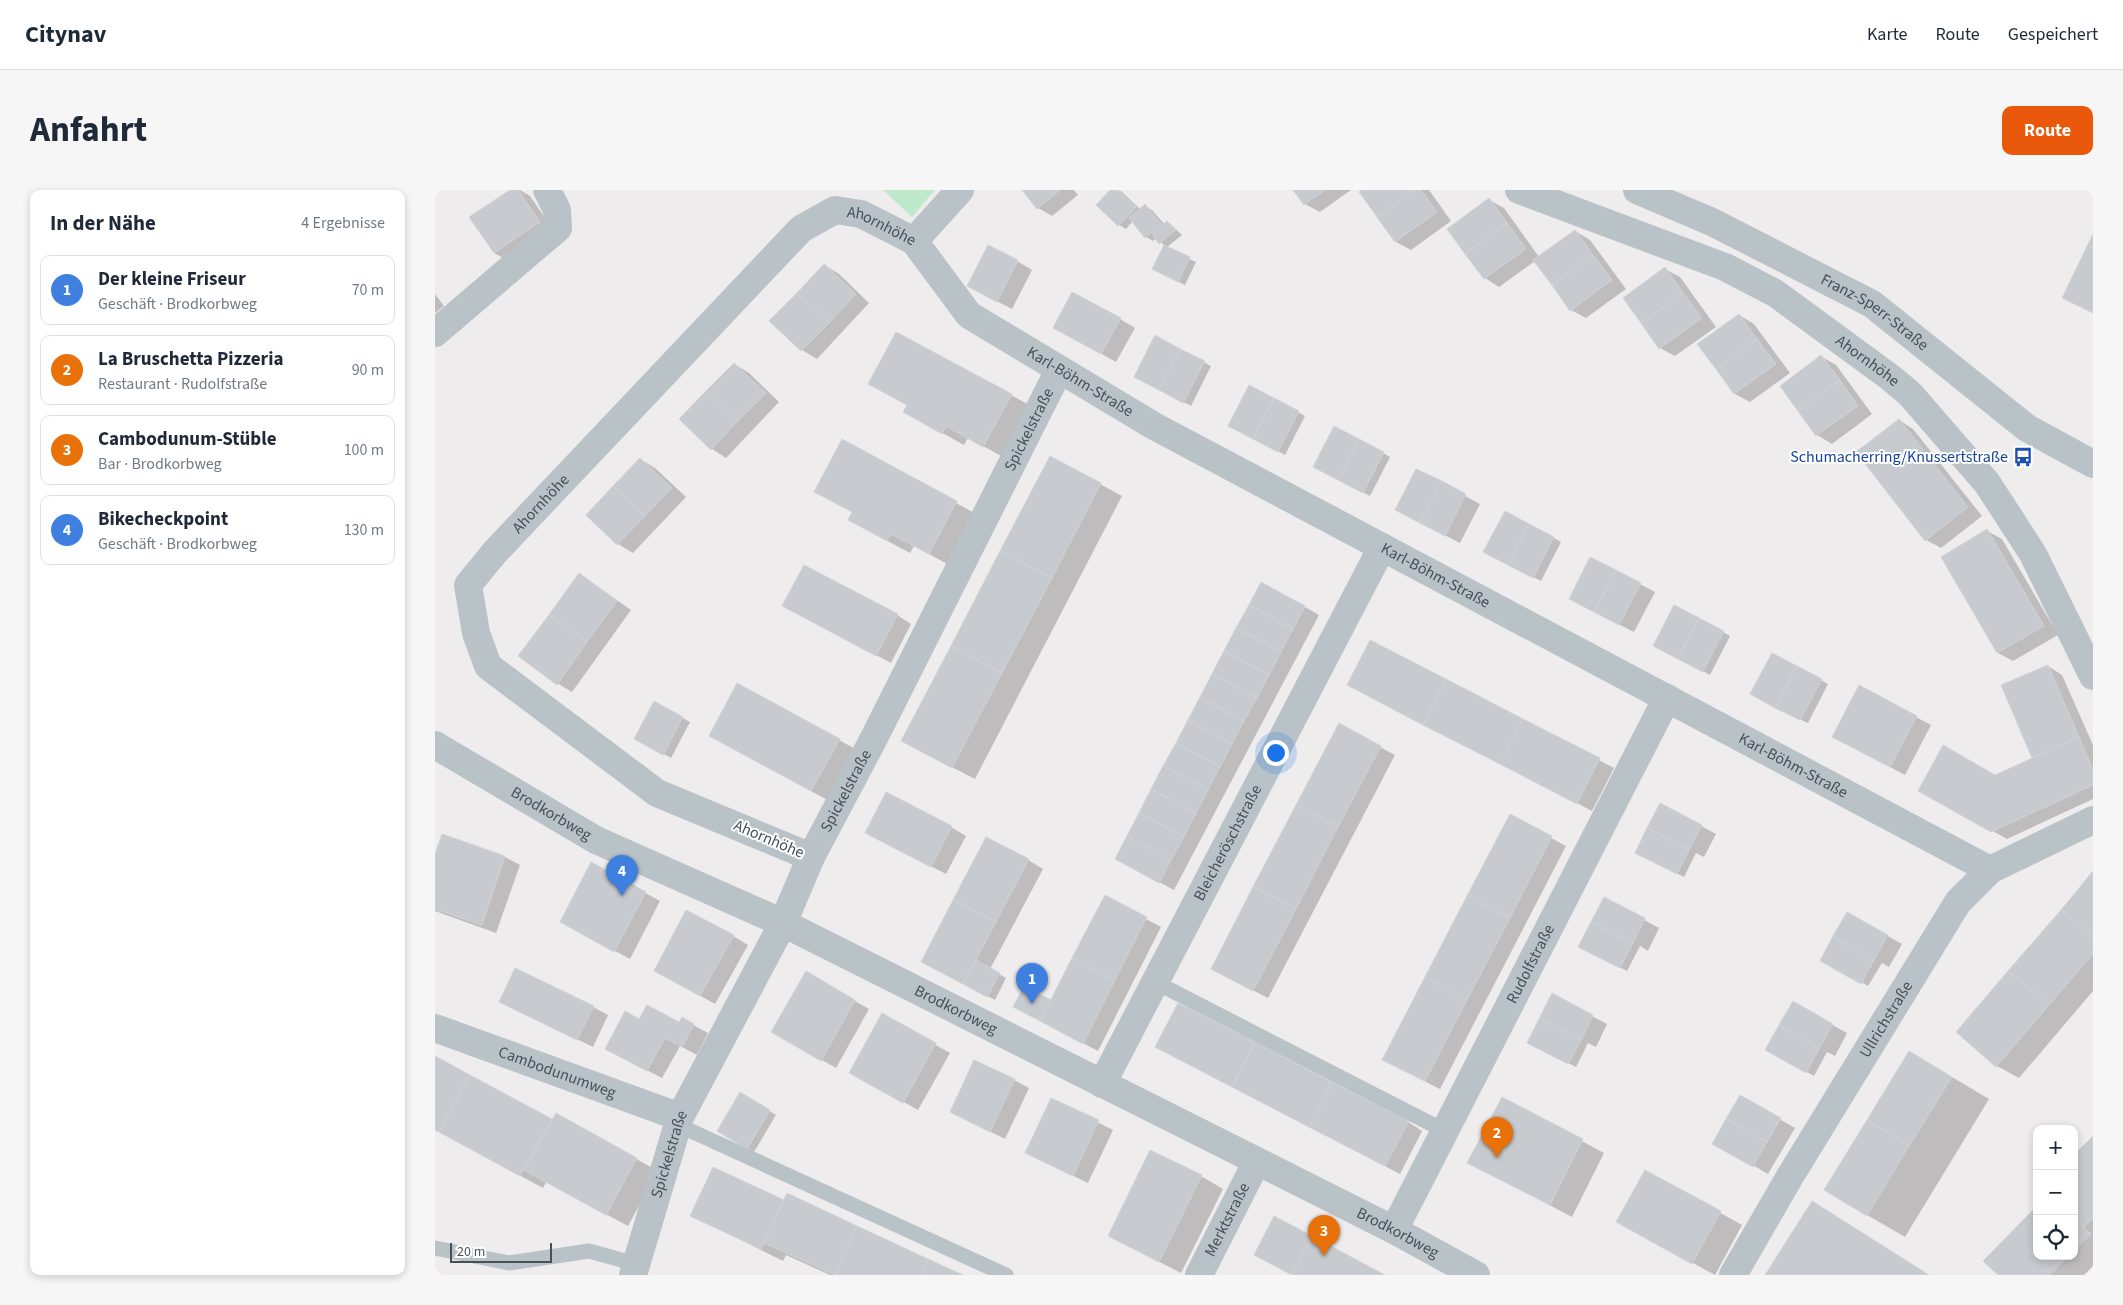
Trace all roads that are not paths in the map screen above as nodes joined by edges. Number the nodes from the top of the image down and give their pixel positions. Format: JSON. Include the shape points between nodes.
{"nodes":[{"id":1,"x":547,"y":190,"type":"edge"},
{"id":2,"x":960,"y":190,"type":"edge"},
{"id":3,"x":1519,"y":190,"type":"edge"},
{"id":4,"x":1637,"y":190,"type":"edge"},
{"id":5,"x":914,"y":241,"type":"junction"},
{"id":6,"x":435,"y":333,"type":"edge"},
{"id":7,"x":1059,"y":370,"type":"junction"},
{"id":8,"x":2093,"y":464,"type":"edge"},
{"id":9,"x":1382,"y":547,"type":"junction"},
{"id":10,"x":2093,"y":676,"type":"edge"},
{"id":11,"x":1667,"y":698,"type":"junction"},
{"id":12,"x":435,"y":745,"type":"edge"},
{"id":13,"x":2093,"y":820,"type":"edge"},
{"id":14,"x":811,"y":857,"type":"junction"},
{"id":15,"x":1990,"y":870,"type":"junction"},
{"id":16,"x":783,"y":922,"type":"junction"},
{"id":17,"x":1155,"y":982,"type":"junction"},
{"id":18,"x":435,"y":1028,"type":"edge"},
{"id":19,"x":1101,"y":1084,"type":"junction"},
{"id":20,"x":679,"y":1121,"type":"junction"},
{"id":21,"x":1445,"y":1131,"type":"junction"},
{"id":22,"x":1256,"y":1163,"type":"junction"},
{"id":23,"x":1394,"y":1230,"type":"junction"},
{"id":24,"x":435,"y":1248,"type":"edge"},
{"id":25,"x":635,"y":1269,"type":"edge"},
{"id":26,"x":1006,"y":1275,"type":"edge"},
{"id":27,"x":1199,"y":1275,"type":"edge"},
{"id":28,"x":1476,"y":1275,"type":"edge"},
{"id":29,"x":1733,"y":1275,"type":"edge"}],
"edges":[{"from":1,"to":6,"type":"street","via":[[557,210],[559,228]]},
{"from":2,"to":5,"type":"street","name":"Ahornhöhe"},
{"from":3,"to":10,"type":"street","name":"Ahornhöhe","via":[[1725,267],[1775,293],[1910,394],[1987,483],[2033,554]]},
{"from":4,"to":8,"type":"street","name":"Franz-Sperr-Straße","via":[[1713,222],[1872,304],[2027,428]]},
{"from":5,"to":7,"type":"street","name":"Karl-Böhm-Straße","via":[[969,315]]},
{"from":5,"to":14,"type":"street","name":"Ahornhöhe","via":[[861,214],[835,210],[801,229],[495,552],[468,585],[476,633],[488,666],[657,793]]},
{"from":7,"to":9,"type":"street","name":"Karl-Böhm-Straße","via":[[1154,426]]},
{"from":7,"to":14,"type":"street","name":"Spickelstraße"},
{"from":9,"to":11,"type":"street","name":"Karl-Böhm-Straße"},
{"from":9,"to":17,"type":"street","name":"Bleicheröschstraße"},
{"from":11,"to":15,"type":"street","name":"Karl-Böhm-Straße"},
{"from":11,"to":21,"type":"street","name":"Rudolfstraße"},
{"from":12,"to":16,"type":"street","name":"Brodkorbweg","via":[[596,840]]},
{"from":13,"to":15,"type":"street","name":"Ullrichstraße"},
{"from":14,"to":16,"type":"street","name":"Spickelstraße"},
{"from":15,"to":29,"type":"street","name":"Ullrichstraße","via":[[1958,902]]},
{"from":16,"to":19,"type":"street","name":"Brodkorbweg"},
{"from":16,"to":20,"type":"street","name":"Spickelstraße"},
{"from":17,"to":19,"type":"street","name":"Bleicheröschstraße"},
{"from":17,"to":21,"type":"lane"},
{"from":18,"to":20,"type":"street","name":"Cambodunumweg"},
{"from":19,"to":22,"type":"street","name":"Brodkorbweg"},
{"from":20,"to":25,"type":"street","name":"Spickelstraße"},
{"from":20,"to":26,"type":"lane"},
{"from":21,"to":23,"type":"street","name":"Rudolfstraße"},
{"from":22,"to":23,"type":"street","name":"Brodkorbweg"},
{"from":22,"to":27,"type":"street","name":"Merktstraße"},
{"from":23,"to":28,"type":"street","name":"Brodkorbweg"},
{"from":24,"to":25,"type":"lane","via":[[509,1264],[589,1250]]}]}
